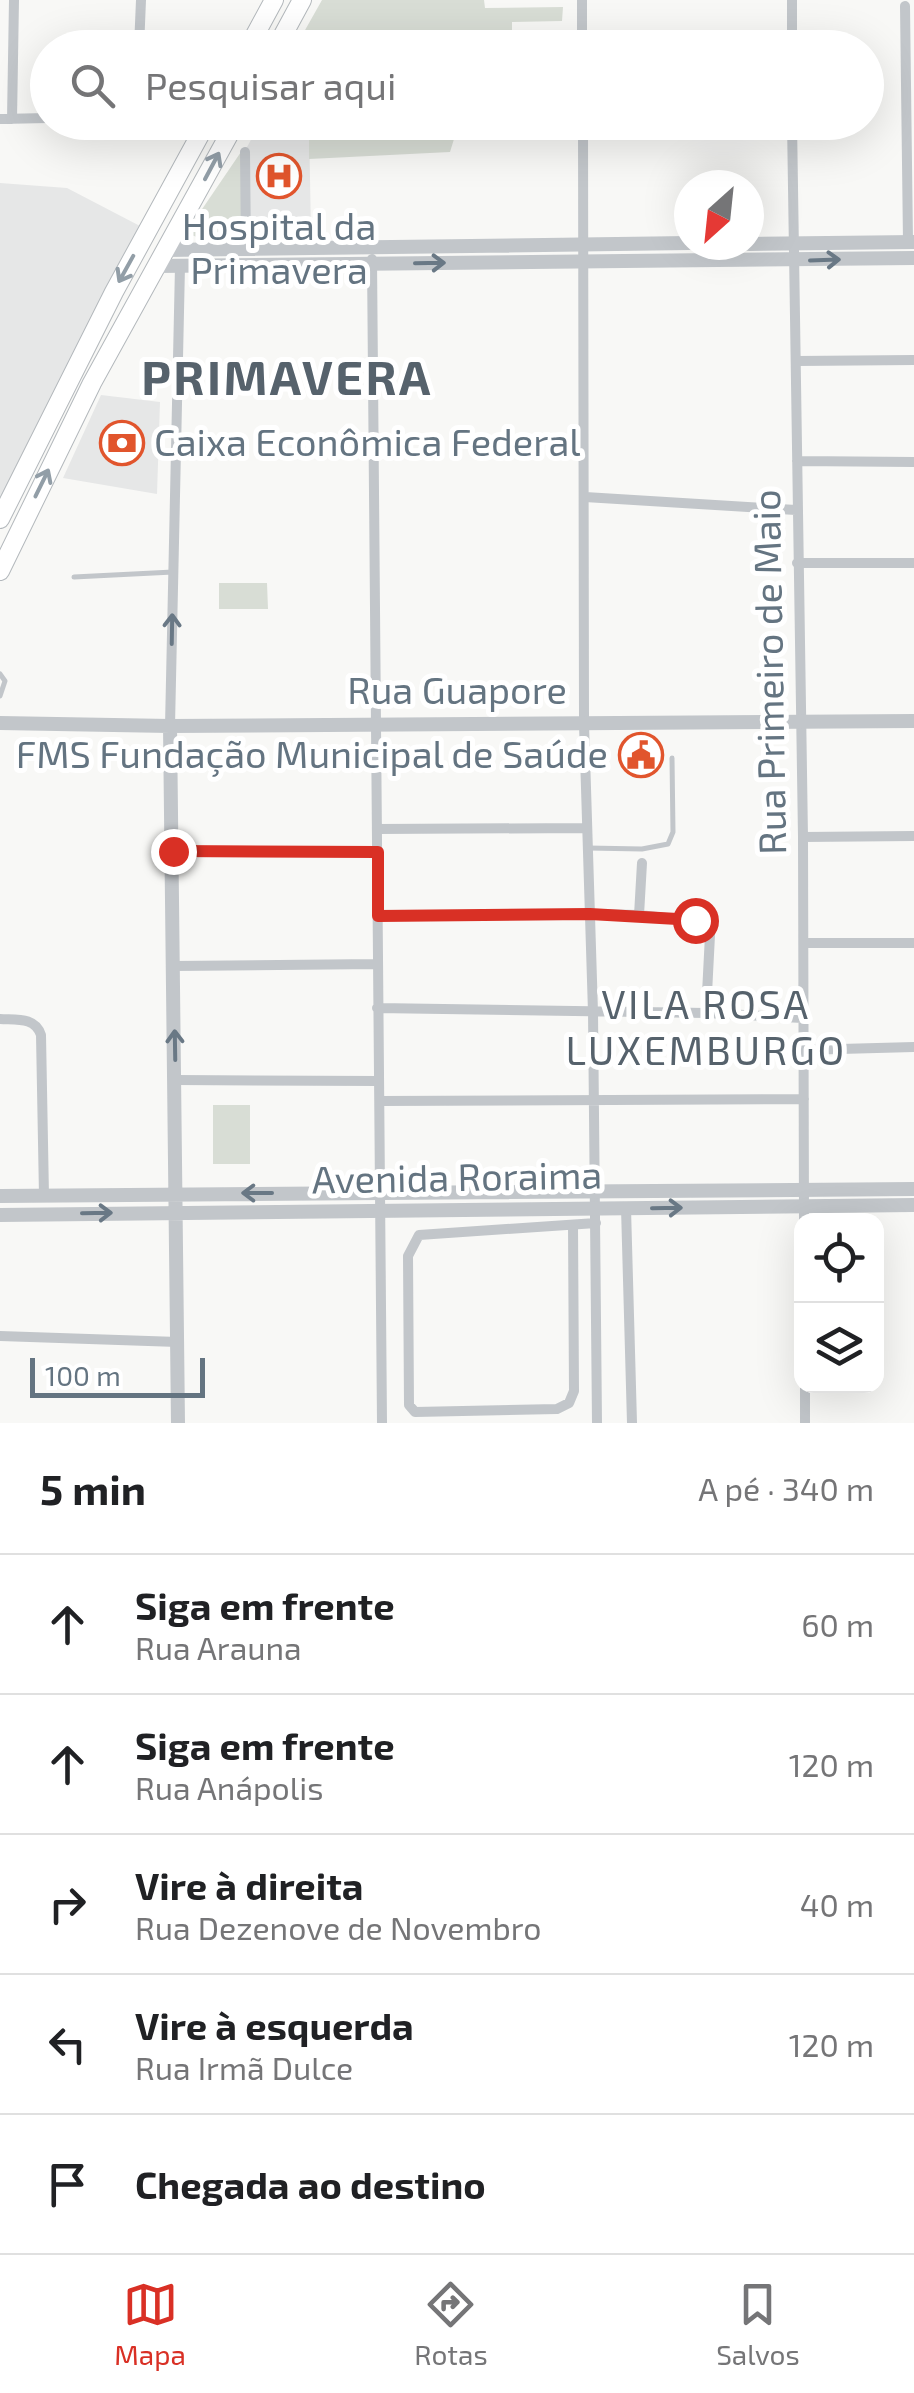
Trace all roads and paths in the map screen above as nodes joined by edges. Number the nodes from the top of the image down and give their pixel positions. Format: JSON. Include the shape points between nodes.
{"nodes":[{"id":1,"x":14,"y":0,"type":"edge"},
{"id":2,"x":141,"y":0,"type":"edge"},
{"id":3,"x":274,"y":0,"type":"edge"},
{"id":4,"x":302,"y":0,"type":"edge"},
{"id":5,"x":582,"y":0,"type":"edge"},
{"id":6,"x":792,"y":0,"type":"edge"},
{"id":7,"x":905,"y":6,"type":"dead end"},
{"id":8,"x":140,"y":30,"type":"edge"},
{"id":9,"x":258,"y":30,"type":"edge"},
{"id":10,"x":286,"y":30,"type":"edge"},
{"id":11,"x":582,"y":30,"type":"edge"},
{"id":12,"x":792,"y":30,"type":"edge"},
{"id":13,"x":910,"y":73,"type":"edge"},
{"id":14,"x":6,"y":119,"type":"edge"},
{"id":15,"x":193,"y":140,"type":"edge"},
{"id":16,"x":226,"y":140,"type":"edge"},
{"id":17,"x":583,"y":140,"type":"edge"},
{"id":18,"x":792,"y":140,"type":"edge"},
{"id":19,"x":246,"y":152,"type":"dead end"},
{"id":20,"x":910,"y":168,"type":"edge"},
{"id":21,"x":911,"y":242,"type":"edge"},
{"id":22,"x":584,"y":243,"type":"junction"},
{"id":23,"x":674,"y":243,"type":"edge"},
{"id":24,"x":764,"y":244,"type":"edge"},
{"id":25,"x":792,"y":244,"type":"junction"},
{"id":26,"x":374,"y":246,"type":"junction"},
{"id":27,"x":246,"y":249,"type":"junction"},
{"id":28,"x":162,"y":258,"type":"junction"},
{"id":29,"x":914,"y":258,"type":"edge"},
{"id":30,"x":584,"y":261,"type":"junction"},
{"id":31,"x":793,"y":261,"type":"junction"},
{"id":32,"x":371,"y":264,"type":"junction"},
{"id":33,"x":180,"y":266,"type":"junction"},
{"id":34,"x":797,"y":360,"type":"junction"},
{"id":35,"x":914,"y":360,"type":"edge"},
{"id":36,"x":797,"y":462,"type":"junction"},
{"id":37,"x":914,"y":462,"type":"edge"},
{"id":38,"x":586,"y":497,"type":"junction"},
{"id":39,"x":796,"y":510,"type":"junction"},
{"id":40,"x":0,"y":519,"type":"edge"},
{"id":41,"x":797,"y":563,"type":"junction"},
{"id":42,"x":914,"y":563,"type":"edge"},
{"id":43,"x":0,"y":572,"type":"edge"},
{"id":44,"x":173,"y":572,"type":"junction"},
{"id":45,"x":74,"y":577,"type":"dead end"},
{"id":46,"x":0,"y":674,"type":"edge"},
{"id":47,"x":0,"y":696,"type":"edge"},
{"id":48,"x":801,"y":722,"type":"junction"},
{"id":49,"x":914,"y":722,"type":"edge"},
{"id":50,"x":0,"y":723,"type":"edge"},
{"id":51,"x":374,"y":723,"type":"junction"},
{"id":52,"x":584,"y":724,"type":"junction"},
{"id":53,"x":170,"y":726,"type":"junction"},
{"id":54,"x":672,"y":758,"type":"dead end"},
{"id":55,"x":587,"y":828,"type":"junction"},
{"id":56,"x":377,"y":829,"type":"junction"},
{"id":57,"x":914,"y":836,"type":"edge"},
{"id":58,"x":804,"y":837,"type":"junction"},
{"id":59,"x":588,"y":848,"type":"junction"},
{"id":60,"x":173,"y":851,"type":"junction"},
{"id":61,"x":378,"y":852,"type":"junction"},
{"id":62,"x":642,"y":863,"type":"dead end"},
{"id":63,"x":590,"y":914,"type":"junction"},
{"id":64,"x":640,"y":915,"type":"junction"},
{"id":65,"x":378,"y":916,"type":"junction"},
{"id":66,"x":914,"y":942,"type":"edge"},
{"id":67,"x":804,"y":943,"type":"junction"},
{"id":68,"x":377,"y":964,"type":"junction"},
{"id":69,"x":174,"y":966,"type":"junction"},
{"id":70,"x":378,"y":1008,"type":"junction"},
{"id":71,"x":593,"y":1012,"type":"junction"},
{"id":72,"x":706,"y":1013,"type":"junction"},
{"id":73,"x":803,"y":1018,"type":"junction"},
{"id":74,"x":0,"y":1019,"type":"edge"},
{"id":75,"x":914,"y":1048,"type":"edge"},
{"id":76,"x":803,"y":1050,"type":"junction"},
{"id":77,"x":176,"y":1080,"type":"junction"},
{"id":78,"x":379,"y":1081,"type":"junction"},
{"id":79,"x":804,"y":1099,"type":"junction"},
{"id":80,"x":594,"y":1100,"type":"junction"},
{"id":81,"x":380,"y":1101,"type":"junction"},
{"id":82,"x":914,"y":1189,"type":"edge"},
{"id":83,"x":380,"y":1192,"type":"junction"},
{"id":84,"x":594,"y":1192,"type":"junction"},
{"id":85,"x":178,"y":1194,"type":"junction"},
{"id":86,"x":0,"y":1196,"type":"edge"},
{"id":87,"x":44,"y":1196,"type":"junction"},
{"id":88,"x":737,"y":1200,"type":"junction"},
{"id":89,"x":914,"y":1204,"type":"edge"},
{"id":90,"x":804,"y":1206,"type":"edge"},
{"id":91,"x":626,"y":1208,"type":"junction"},
{"id":92,"x":178,"y":1212,"type":"junction"},
{"id":93,"x":380,"y":1212,"type":"junction"},
{"id":94,"x":0,"y":1215,"type":"edge"},
{"id":95,"x":596,"y":1216,"type":"junction"},
{"id":96,"x":573,"y":1224,"type":"junction"},
{"id":97,"x":0,"y":1336,"type":"edge"},
{"id":98,"x":178,"y":1342,"type":"junction"},
{"id":99,"x":805,"y":1393,"type":"edge"},
{"id":100,"x":178,"y":1423,"type":"edge"},
{"id":101,"x":382,"y":1423,"type":"edge"},
{"id":102,"x":597,"y":1423,"type":"edge"},
{"id":103,"x":632,"y":1423,"type":"edge"},
{"id":104,"x":805,"y":1423,"type":"edge"}],
"edges":[{"from":1,"to":14,"type":"street"},
{"from":2,"to":8,"type":"street"},
{"from":3,"to":9,"type":"main road"},
{"from":4,"to":10,"type":"main road"},
{"from":5,"to":11,"type":"street"},
{"from":6,"to":12,"type":"street"},
{"from":7,"to":13,"type":"street"},
{"from":13,"to":20,"type":"street"},
{"from":15,"to":40,"type":"main road","one_way":true},
{"from":28,"to":16,"type":"main road","one_way":true},
{"from":17,"to":22,"type":"street"},
{"from":18,"to":25,"type":"street","name":"Rua Primeiro de Maio"},
{"from":19,"to":27,"type":"street"},
{"from":20,"to":21,"type":"street"},
{"from":21,"to":25,"type":"street"},
{"from":22,"to":23,"type":"street"},
{"from":22,"to":26,"type":"street"},
{"from":22,"to":30,"type":"street"},
{"from":24,"to":25,"type":"street"},
{"from":25,"to":31,"type":"street","name":"Rua Primeiro de Maio"},
{"from":26,"to":27,"type":"street"},
{"from":26,"to":32,"type":"street"},
{"from":27,"to":28,"type":"street"},
{"from":28,"to":33,"type":"street"},
{"from":43,"to":28,"type":"main road","one_way":true},
{"from":31,"to":29,"type":"street","one_way":true},
{"from":30,"to":31,"type":"street"},
{"from":32,"to":30,"type":"street","one_way":true},
{"from":30,"to":38,"type":"street"},
{"from":31,"to":34,"type":"street","name":"Rua Primeiro de Maio"},
{"from":32,"to":33,"type":"street"},
{"from":32,"to":51,"type":"street"},
{"from":33,"to":44,"type":"street"},
{"from":34,"to":35,"type":"street"},
{"from":34,"to":36,"type":"street","name":"Rua Primeiro de Maio"},
{"from":36,"to":37,"type":"street"},
{"from":36,"to":39,"type":"street","name":"Rua Primeiro de Maio"},
{"from":38,"to":39,"type":"street"},
{"from":38,"to":52,"type":"street"},
{"from":39,"to":41,"type":"street","name":"Rua Primeiro de Maio"},
{"from":41,"to":42,"type":"street"},
{"from":41,"to":48,"type":"street","name":"Rua Primeiro de Maio"},
{"from":44,"to":45,"type":"lane"},
{"from":53,"to":44,"type":"street","one_way":true},
{"from":46,"to":47,"type":"lane"},
{"from":48,"to":49,"type":"street","name":"Rua Guapore"},
{"from":48,"to":52,"type":"street","name":"Rua Guapore"},
{"from":48,"to":58,"type":"street","name":"Rua Primeiro de Maio"},
{"from":50,"to":53,"type":"street","name":"Rua Guapore"},
{"from":51,"to":52,"type":"street","name":"Rua Guapore"},
{"from":51,"to":53,"type":"street","name":"Rua Guapore"},
{"from":51,"to":56,"type":"street"},
{"from":52,"to":55,"type":"street"},
{"from":53,"to":60,"type":"street"},
{"from":54,"to":59,"type":"lane","via":[[668,844]]},
{"from":55,"to":56,"type":"street"},
{"from":55,"to":59,"type":"street"},
{"from":56,"to":61,"type":"street"},
{"from":57,"to":58,"type":"street"},
{"from":58,"to":67,"type":"street","name":"Rua Primeiro de Maio"},
{"from":59,"to":63,"type":"street"},
{"from":60,"to":61,"type":"street"},
{"from":60,"to":69,"type":"street"},
{"from":61,"to":65,"type":"street"},
{"from":62,"to":64,"type":"street"},
{"from":63,"to":64,"type":"street"},
{"from":63,"to":65,"type":"street"},
{"from":63,"to":71,"type":"street"},
{"from":64,"to":72,"type":"street","via":[[695,920],[708,928]]},
{"from":65,"to":68,"type":"street"},
{"from":66,"to":67,"type":"street"},
{"from":67,"to":73,"type":"street","name":"Rua Primeiro de Maio"},
{"from":68,"to":69,"type":"street"},
{"from":68,"to":70,"type":"street"},
{"from":77,"to":69,"type":"street","one_way":true},
{"from":70,"to":71,"type":"street"},
{"from":70,"to":78,"type":"street"},
{"from":71,"to":72,"type":"street"},
{"from":71,"to":80,"type":"street"},
{"from":72,"to":73,"type":"street"},
{"from":73,"to":76,"type":"street","name":"Rua Primeiro de Maio"},
{"from":74,"to":87,"type":"street","via":[[29,1021],[42,1035]]},
{"from":75,"to":76,"type":"street"},
{"from":76,"to":79,"type":"street","name":"Rua Primeiro de Maio"},
{"from":77,"to":78,"type":"street"},
{"from":77,"to":85,"type":"street"},
{"from":78,"to":81,"type":"street"},
{"from":79,"to":80,"type":"street"},
{"from":79,"to":90,"type":"street","name":"Rua Primeiro de Maio"},
{"from":80,"to":81,"type":"street"},
{"from":80,"to":84,"type":"street"},
{"from":81,"to":83,"type":"street"},
{"from":82,"to":90,"type":"street","name":"Avenida Roraima"},
{"from":83,"to":84,"type":"street","name":"Avenida Roraima"},
{"from":83,"to":85,"type":"street","name":"Avenida Roraima","one_way":true},
{"from":83,"to":93,"type":"street"},
{"from":84,"to":88,"type":"street","name":"Avenida Roraima"},
{"from":84,"to":95,"type":"street"},
{"from":85,"to":87,"type":"street","name":"Avenida Roraima"},
{"from":85,"to":92,"type":"street"},
{"from":86,"to":87,"type":"street","name":"Avenida Roraima"},
{"from":88,"to":90,"type":"street","name":"Avenida Roraima"},
{"from":91,"to":88,"type":"street","name":"Avenida Roraima","one_way":true},
{"from":89,"to":90,"type":"street","name":"Avenida Roraima"},
{"from":91,"to":95,"type":"street","name":"Avenida Roraima"},
{"from":91,"to":103,"type":"street"},
{"from":92,"to":93,"type":"street","name":"Avenida Roraima"},
{"from":94,"to":92,"type":"street","name":"Avenida Roraima","one_way":true},
{"from":92,"to":98,"type":"street"},
{"from":93,"to":95,"type":"street","name":"Avenida Roraima"},
{"from":93,"to":101,"type":"street"},
{"from":95,"to":96,"type":"street"},
{"from":95,"to":102,"type":"street"},
{"from":96,"to":96,"type":"street","via":[[422,1232],[414,1240],[408,1256],[409,1405],[415,1412],[557,1410],[569,1402]]},
{"from":97,"to":98,"type":"street"},
{"from":98,"to":100,"type":"street"},
{"from":99,"to":104,"type":"street"}]}
